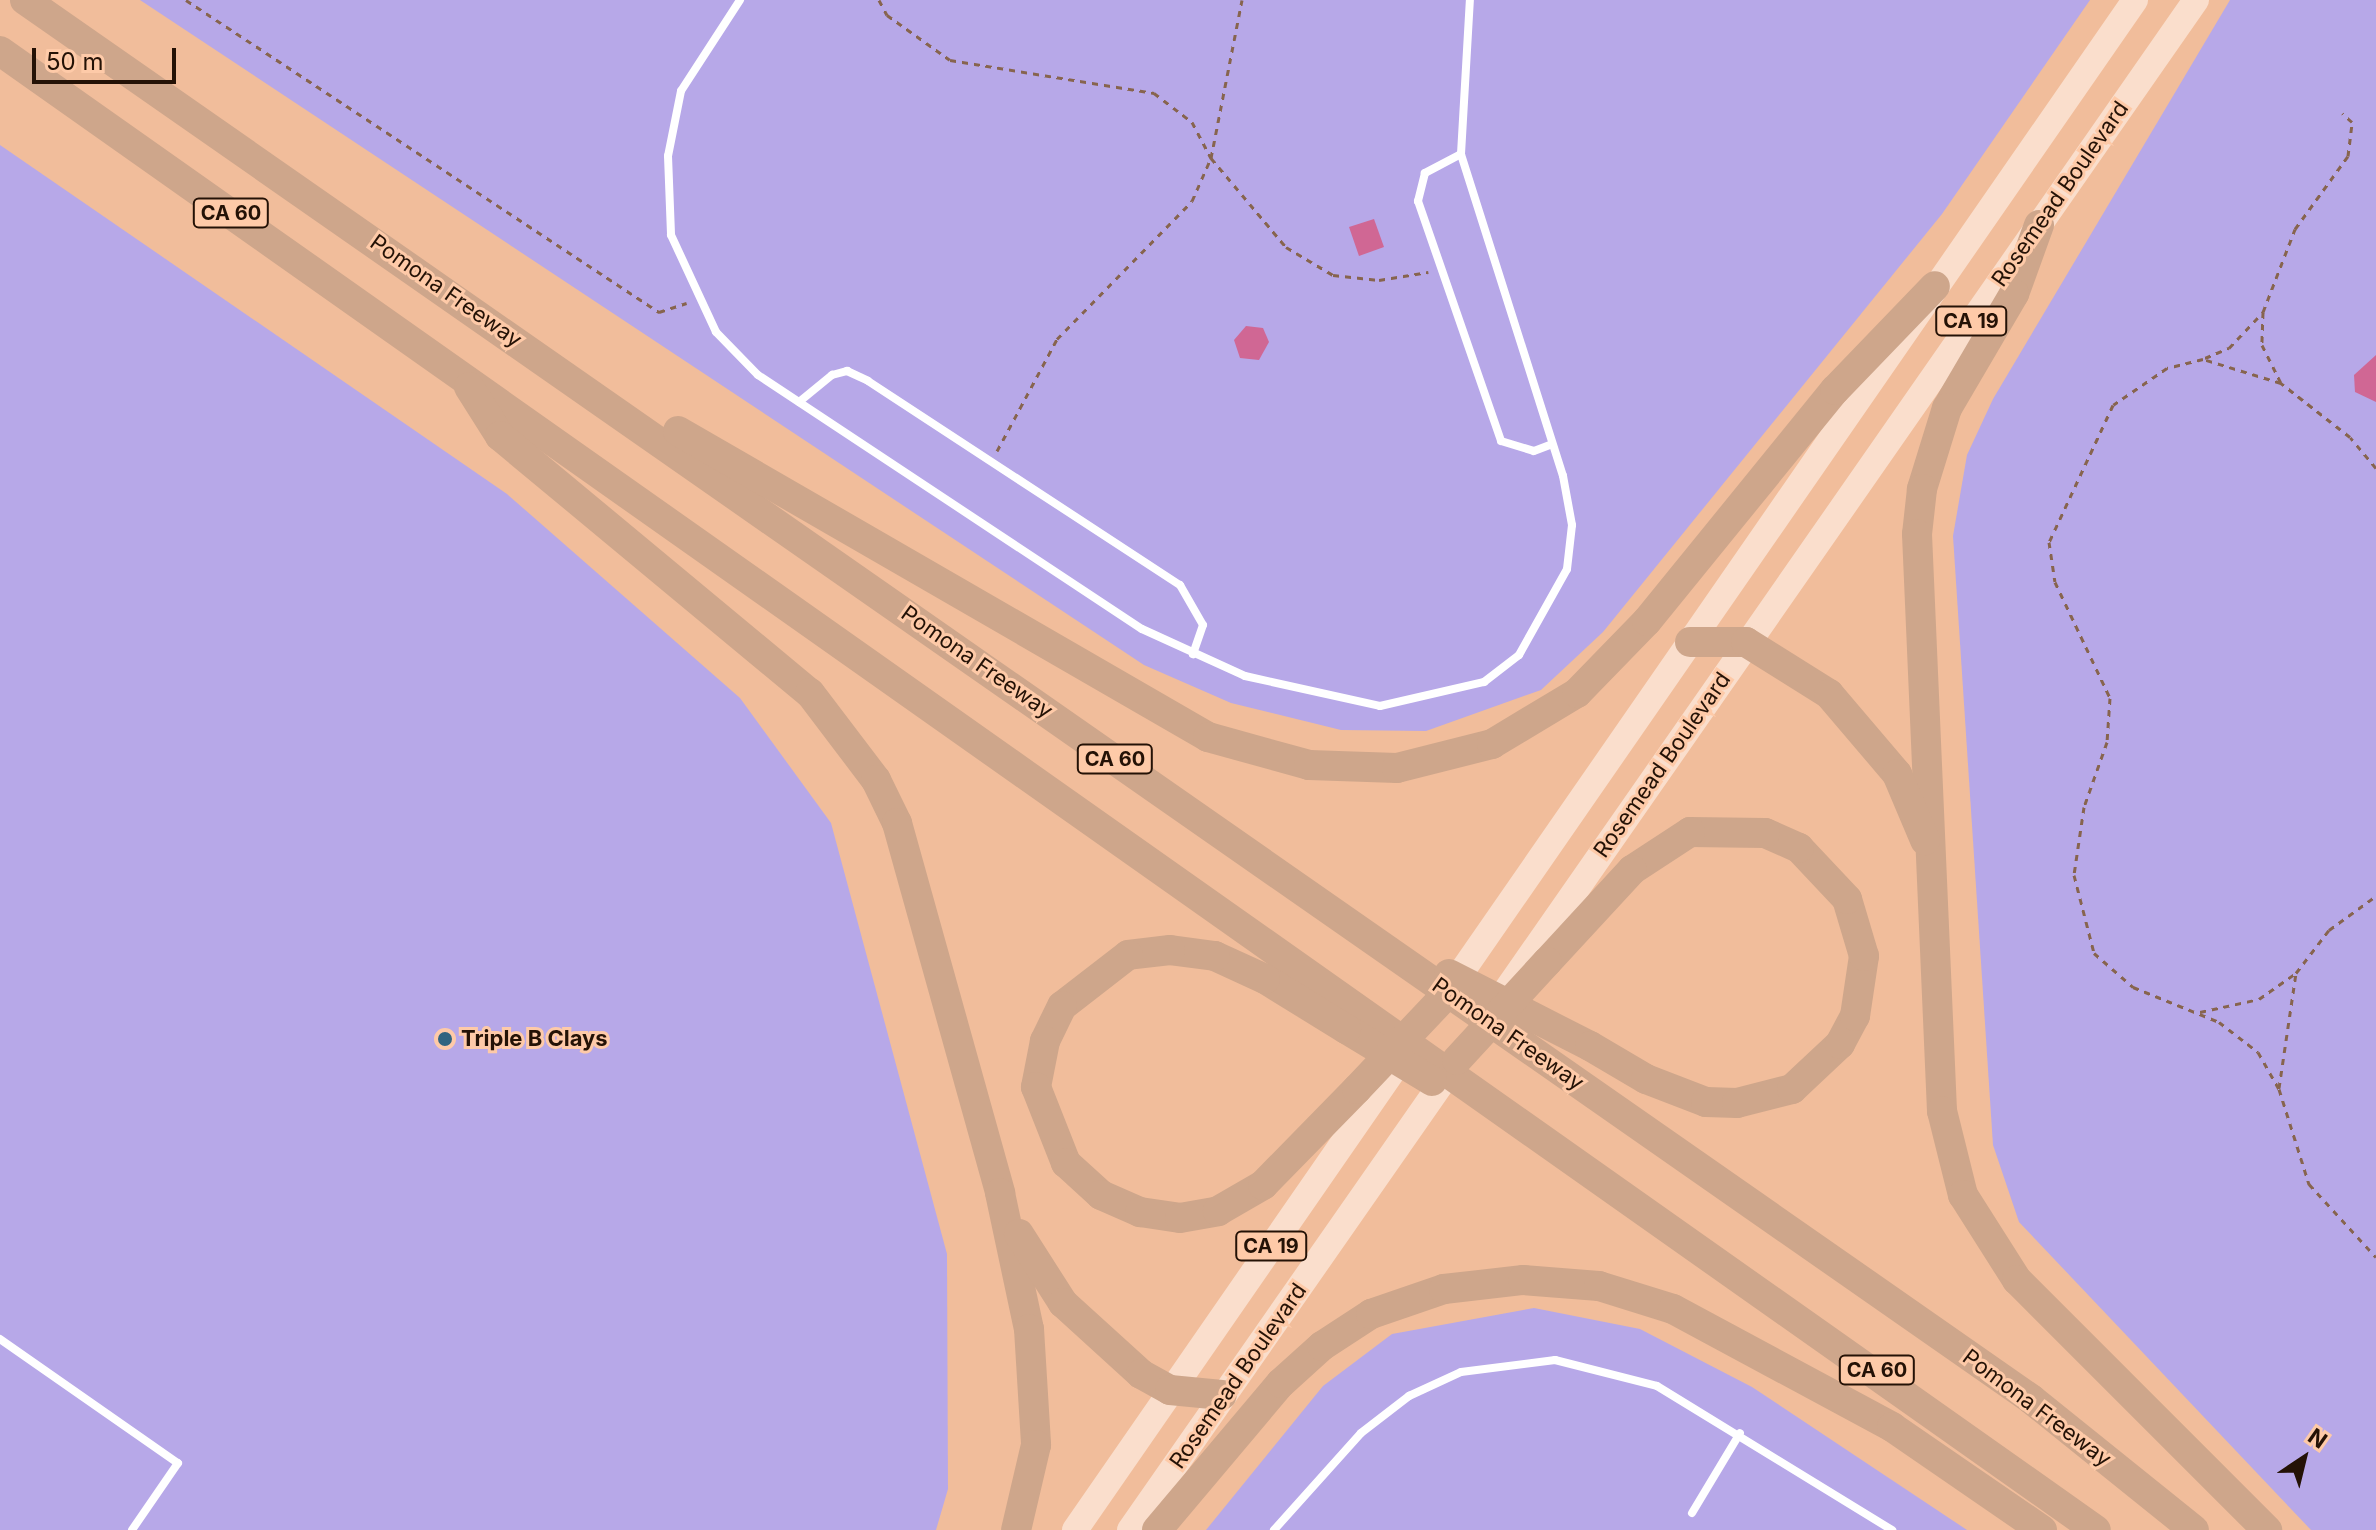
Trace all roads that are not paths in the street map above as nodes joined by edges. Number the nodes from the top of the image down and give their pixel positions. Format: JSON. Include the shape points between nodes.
{"nodes":[{"id":1,"x":25,"y":0,"type":"edge"},
{"id":2,"x":740,"y":0,"type":"edge"},
{"id":3,"x":1470,"y":0,"type":"edge"},
{"id":4,"x":2135,"y":0,"type":"edge"},
{"id":5,"x":2196,"y":0,"type":"edge"},
{"id":6,"x":0,"y":51,"type":"edge"},
{"id":7,"x":1461,"y":154,"type":"junction"},
{"id":8,"x":2039,"y":225,"type":"junction"},
{"id":9,"x":1935,"y":286,"type":"junction"},
{"id":10,"x":490,"y":322,"type":"junction"},
{"id":11,"x":462,"y":376,"type":"junction"},
{"id":12,"x":799,"y":402,"type":"junction"},
{"id":13,"x":1552,"y":444,"type":"junction"},
{"id":14,"x":1690,"y":642,"type":"junction"},
{"id":15,"x":1746,"y":642,"type":"junction"},
{"id":16,"x":1193,"y":654,"type":"junction"},
{"id":17,"x":1929,"y":853,"type":"junction"},
{"id":18,"x":1343,"y":918,"type":"junction"},
{"id":19,"x":1539,"y":958,"type":"junction"},
{"id":20,"x":1445,"y":996,"type":"joint"},
{"id":21,"x":1457,"y":1060,"type":"joint"},
{"id":22,"x":1364,"y":1095,"type":"junction"},
{"id":23,"x":1000,"y":1193,"type":"junction"},
{"id":24,"x":1653,"y":1214,"type":"junction"},
{"id":25,"x":0,"y":1339,"type":"edge"},
{"id":26,"x":1170,"y":1390,"type":"junction"},
{"id":27,"x":1222,"y":1395,"type":"junction"},
{"id":28,"x":1740,"y":1433,"type":"junction"},
{"id":29,"x":1692,"y":1513,"type":"dead end"},
{"id":30,"x":132,"y":1530,"type":"edge"},
{"id":31,"x":1016,"y":1530,"type":"edge"},
{"id":32,"x":1075,"y":1530,"type":"edge"},
{"id":33,"x":1130,"y":1530,"type":"edge"},
{"id":34,"x":1157,"y":1530,"type":"edge"},
{"id":35,"x":1274,"y":1530,"type":"edge"},
{"id":36,"x":1892,"y":1530,"type":"edge"},
{"id":37,"x":2042,"y":1530,"type":"edge"},
{"id":38,"x":2096,"y":1530,"type":"edge"},
{"id":39,"x":2194,"y":1530,"type":"edge"},
{"id":40,"x":2267,"y":1530,"type":"edge"}],
"edges":[{"from":1,"to":10,"type":"highway","name":"Pomona Freeway","number":"CA 60"},
{"from":2,"to":12,"type":"lane","via":[[681,91],[668,156],[671,235],[716,332]]},
{"from":3,"to":7,"type":"lane"},
{"from":4,"to":9,"type":"main road","name":"Rosemead Boulevard","number":"CA 19"},
{"from":5,"to":8,"type":"main road","name":"Rosemead Boulevard","number":"CA 19"},
{"from":6,"to":11,"type":"highway","number":"CA 60"},
{"from":7,"to":13,"type":"lane"},
{"from":7,"to":13,"type":"lane","via":[[1425,173],[1418,201],[1501,441],[1534,451]]},
{"from":8,"to":15,"type":"main road","name":"Rosemead Boulevard","number":"CA 19"},
{"from":8,"to":17,"type":"highway","via":[[2014,294],[1947,408],[1922,489]]},
{"from":9,"to":10,"type":"highway","via":[[1835,390],[1647,621],[1577,693],[1492,744],[1444,760],[1353,770],[1264,756],[1208,737]]},
{"from":9,"to":14,"type":"main road","name":"Rosemead Boulevard","number":"CA 19"},
{"from":10,"to":18,"type":"highway","name":"Pomona Freeway","number":"CA 60"},
{"from":11,"to":23,"type":"highway","via":[[500,436],[810,693],[876,780],[897,823]]},
{"from":11,"to":24,"type":"highway","number":"CA 60"},
{"from":12,"to":16,"type":"lane","via":[[1142,629]]},
{"from":12,"to":16,"type":"lane","via":[[847,371],[991,462],[1180,585],[1203,625]]},
{"from":13,"to":16,"type":"lane","via":[[1572,525],[1567,569],[1519,655],[1484,682],[1380,706],[1245,676]]},
{"from":14,"to":15,"type":"highway"},
{"from":14,"to":20,"type":"main road","name":"Rosemead Boulevard","number":"CA 19"},
{"from":15,"to":17,"type":"highway","via":[[1829,694],[1872,737],[1897,774]]},
{"from":15,"to":19,"type":"main road","name":"Rosemead Boulevard","number":"CA 19"},
{"from":17,"to":40,"type":"highway","via":[[1942,1111],[1963,1195],[2017,1280]]},
{"from":18,"to":19,"type":"highway","via":[[1646,1079],[1706,1102],[1766,1098],[1815,1072],[1855,1016],[1864,956],[1847,899],[1825,869],[1765,833],[1725,828],[1690,832],[1657,848]]},
{"from":18,"to":39,"type":"highway","name":"Pomona Freeway","number":"CA 60","via":[[2031,1399]]},
{"from":19,"to":21,"type":"highway"},
{"from":20,"to":22,"type":"highway"},
{"from":21,"to":27,"type":"main road","name":"Rosemead Boulevard","number":"CA 19"},
{"from":22,"to":24,"type":"highway","via":[[1263,1185],[1218,1211],[1180,1218],[1140,1212],[1089,1184],[1066,1163],[1036,1087],[1045,1041],[1062,1006],[1092,977],[1128,955],[1170,950],[1215,956]]},
{"from":22,"to":26,"type":"main road","number":"CA 19"},
{"from":23,"to":26,"type":"highway","via":[[1032,1261],[1063,1303],[1141,1374]]},
{"from":23,"to":31,"type":"highway","via":[[1038,1385],[1036,1445]]},
{"from":24,"to":38,"type":"highway","number":"CA 60"},
{"from":25,"to":30,"type":"lane","via":[[178,1463]]},
{"from":26,"to":27,"type":"highway"},
{"from":26,"to":32,"type":"main road","number":"CA 19"},
{"from":27,"to":33,"type":"main road","name":"Rosemead Boulevard","number":"CA 19"},
{"from":28,"to":29,"type":"lane"},
{"from":28,"to":35,"type":"lane","via":[[1610,1369],[1555,1360],[1461,1372],[1409,1396],[1361,1433]]},
{"from":28,"to":36,"type":"lane"},
{"from":34,"to":37,"type":"highway","via":[[1281,1383],[1322,1346],[1371,1314],[1444,1289],[1523,1280],[1599,1286],[1673,1309],[1892,1427]]}]}
